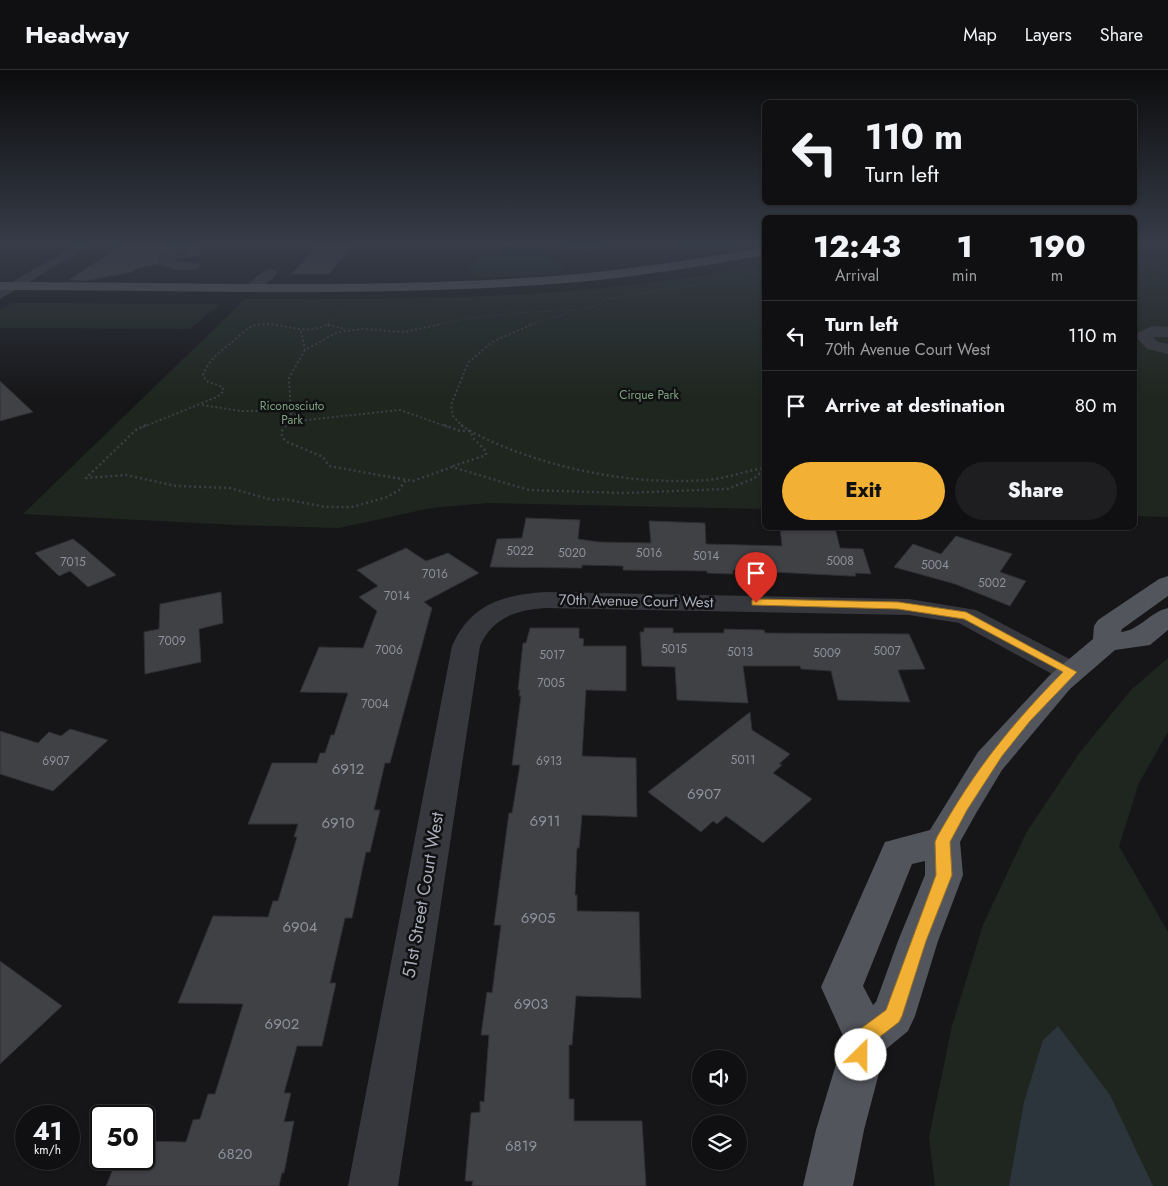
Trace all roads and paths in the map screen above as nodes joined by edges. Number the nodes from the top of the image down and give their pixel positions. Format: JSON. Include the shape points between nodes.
{"nodes":[{"id":1,"x":604,"y":300,"type":"dead end"},
{"id":2,"x":344,"y":305,"type":"dead end"},
{"id":3,"x":578,"y":310,"type":"junction"},
{"id":4,"x":327,"y":325,"type":"junction"},
{"id":5,"x":349,"y":330,"type":"junction"},
{"id":6,"x":300,"y":331,"type":"junction"},
{"id":7,"x":1168,"y":332,"type":"edge"},
{"id":8,"x":1168,"y":349,"type":"edge"},
{"id":9,"x":305,"y":350,"type":"junction"},
{"id":10,"x":198,"y":405,"type":"junction"},
{"id":11,"x":291,"y":412,"type":"junction"},
{"id":12,"x":470,"y":431,"type":"junction"},
{"id":13,"x":452,"y":467,"type":"junction"},
{"id":14,"x":762,"y":468,"type":"edge"},
{"id":15,"x":762,"y":471,"type":"edge"},
{"id":16,"x":406,"y":480,"type":"junction"},
{"id":17,"x":1168,"y":584,"type":"edge"},
{"id":18,"x":491,"y":613,"type":"joint"},
{"id":19,"x":1168,"y":616,"type":"edge"},
{"id":20,"x":1107,"y":642,"type":"junction"},
{"id":21,"x":1065,"y":677,"type":"junction"},
{"id":22,"x":942,"y":842,"type":"junction"},
{"id":23,"x":866,"y":1036,"type":"junction"},
{"id":24,"x":373,"y":1186,"type":"edge"},
{"id":25,"x":828,"y":1186,"type":"edge"}],
"edges":[{"from":1,"to":3,"type":"path"},
{"from":2,"to":4,"type":"path"},
{"from":3,"to":5,"type":"path","via":[[470,317],[405,332]]},
{"from":3,"to":12,"type":"path","via":[[531,324],[499,338],[470,361],[451,401],[453,416]]},
{"from":4,"to":5,"type":"path"},
{"from":4,"to":6,"type":"path"},
{"from":5,"to":9,"type":"path","via":[[338,332]]},
{"from":6,"to":9,"type":"path"},
{"from":6,"to":10,"type":"path","via":[[268,325],[256,325],[246,330],[209,361],[203,375],[206,381],[224,389],[217,397]]},
{"from":7,"to":8,"type":"street","via":[[1152,331],[1143,336],[1153,346]]},
{"from":9,"to":11,"type":"path","via":[[289,378]]},
{"from":10,"to":11,"type":"path","via":[[218,404],[239,411]]},
{"from":10,"to":16,"type":"path","via":[[137,429],[86,478],[126,474],[176,486],[230,488],[272,500],[284,499],[326,507],[352,507],[387,497],[399,490]]},
{"from":11,"to":12,"type":"path","via":[[296,413],[296,418],[306,420],[400,410],[460,431]]},
{"from":11,"to":16,"type":"path","via":[[282,433],[284,441],[323,457],[329,466]]},
{"from":12,"to":13,"type":"path","via":[[486,455]]},
{"from":12,"to":14,"type":"path","via":[[522,455],[570,470],[622,477],[707,480]]},
{"from":13,"to":15,"type":"path","via":[[528,490],[623,493],[727,489],[753,479]]},
{"from":13,"to":16,"type":"path","via":[[413,481]]},
{"from":17,"to":20,"type":"main road","via":[[1108,626]]},
{"from":18,"to":21,"type":"street","name":"70th Avenue Court West","via":[[518,602],[545,600],[909,607],[932,612]]},
{"from":18,"to":24,"type":"street","name":"51st Street Court West","via":[[472,630],[466,646]]},
{"from":19,"to":20,"type":"main road","via":[[1140,639]]},
{"from":20,"to":21,"type":"main road"},
{"from":21,"to":22,"type":"main road","via":[[990,761]]},
{"from":22,"to":23,"type":"main road","via":[[944,875],[893,1016]]},
{"from":22,"to":23,"type":"main road","via":[[898,853],[842,987]]},
{"from":23,"to":25,"type":"main road"}]}
